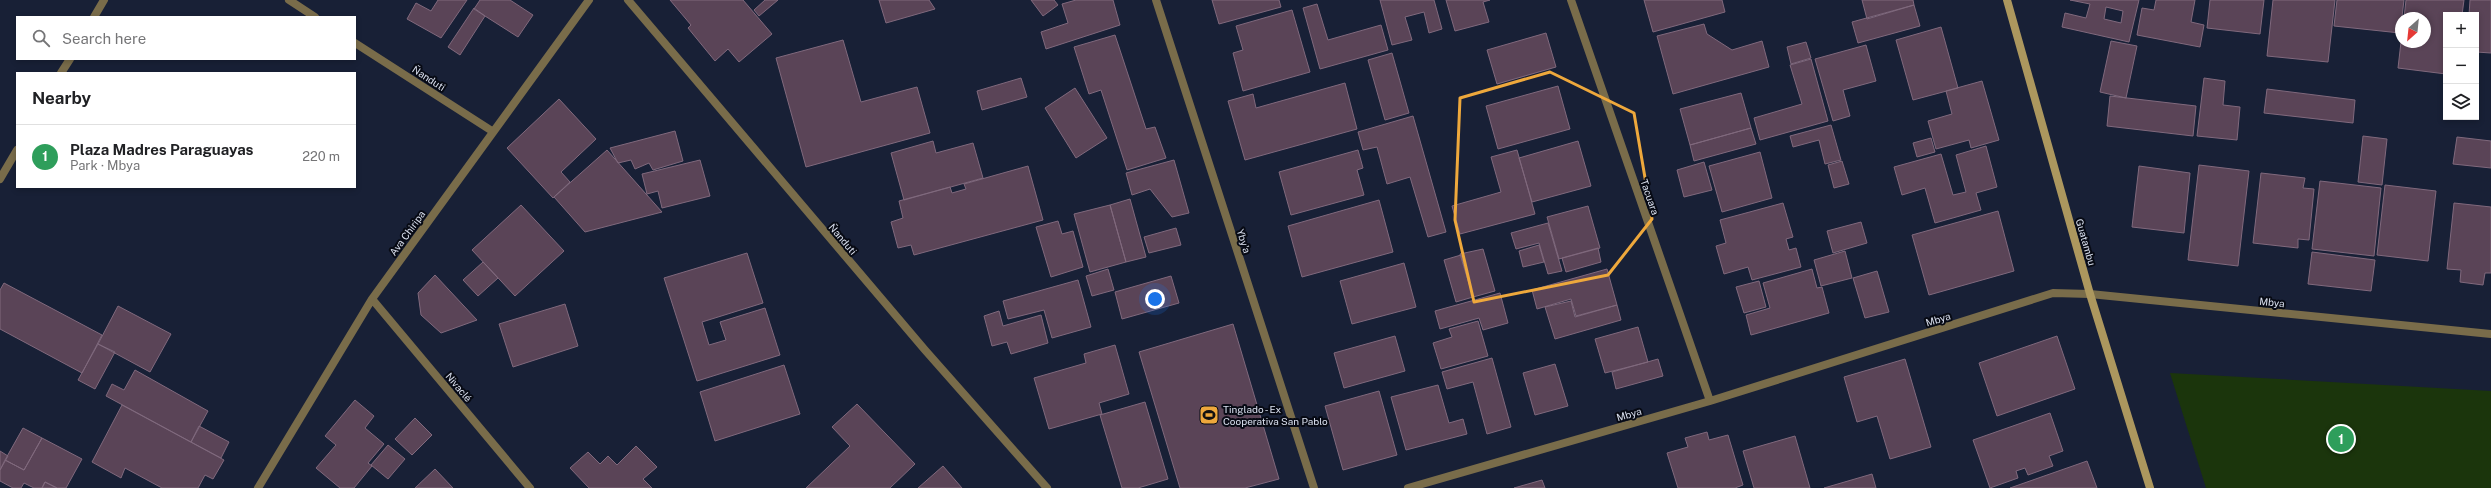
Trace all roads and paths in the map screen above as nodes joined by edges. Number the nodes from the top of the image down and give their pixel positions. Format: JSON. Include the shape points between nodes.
{"nodes":[{"id":1,"x":104,"y":0,"type":"edge"},
{"id":2,"x":289,"y":0,"type":"edge"},
{"id":3,"x":589,"y":0,"type":"edge"},
{"id":4,"x":628,"y":0,"type":"edge"},
{"id":5,"x":1156,"y":0,"type":"edge"},
{"id":6,"x":1570,"y":0,"type":"edge"},
{"id":7,"x":2007,"y":0,"type":"edge"},
{"id":8,"x":95,"y":16,"type":"edge"},
{"id":9,"x":313,"y":16,"type":"edge"},
{"id":10,"x":356,"y":44,"type":"edge"},
{"id":11,"x":69,"y":60,"type":"edge"},
{"id":12,"x":63,"y":72,"type":"edge"},
{"id":13,"x":492,"y":131,"type":"junction"},
{"id":14,"x":16,"y":152,"type":"edge"},
{"id":15,"x":0,"y":179,"type":"edge"},
{"id":16,"x":2090,"y":294,"type":"junction"},
{"id":17,"x":372,"y":299,"type":"junction"},
{"id":18,"x":2491,"y":334,"type":"edge"},
{"id":19,"x":1710,"y":401,"type":"junction"},
{"id":20,"x":258,"y":488,"type":"edge"},
{"id":21,"x":530,"y":488,"type":"edge"},
{"id":22,"x":1046,"y":488,"type":"edge"},
{"id":23,"x":1314,"y":488,"type":"edge"},
{"id":24,"x":1408,"y":488,"type":"edge"},
{"id":25,"x":2150,"y":488,"type":"edge"}],
"edges":[{"from":1,"to":8,"type":"street"},
{"from":2,"to":9,"type":"street"},
{"from":3,"to":13,"type":"street","name":"Ava Chiripa"},
{"from":4,"to":22,"type":"street","name":"Ñanduti","via":[[925,350]]},
{"from":5,"to":23,"type":"street","name":"Yby'a"},
{"from":6,"to":19,"type":"street","name":"Tacuara"},
{"from":7,"to":16,"type":"street","name":"Guatambu"},
{"from":10,"to":13,"type":"street","name":"Ñanduti"},
{"from":11,"to":12,"type":"street"},
{"from":13,"to":17,"type":"street","name":"Ava Chiripa"},
{"from":14,"to":15,"type":"street"},
{"from":16,"to":18,"type":"street","name":"Mbya"},
{"from":16,"to":19,"type":"street","name":"Mbya","via":[[2053,293]]},
{"from":16,"to":25,"type":"street","name":"Guatambu"},
{"from":17,"to":20,"type":"street","name":"Ava Chiripa"},
{"from":17,"to":21,"type":"street","name":"Nivaclé"},
{"from":19,"to":24,"type":"street","name":"Mbya"}]}
